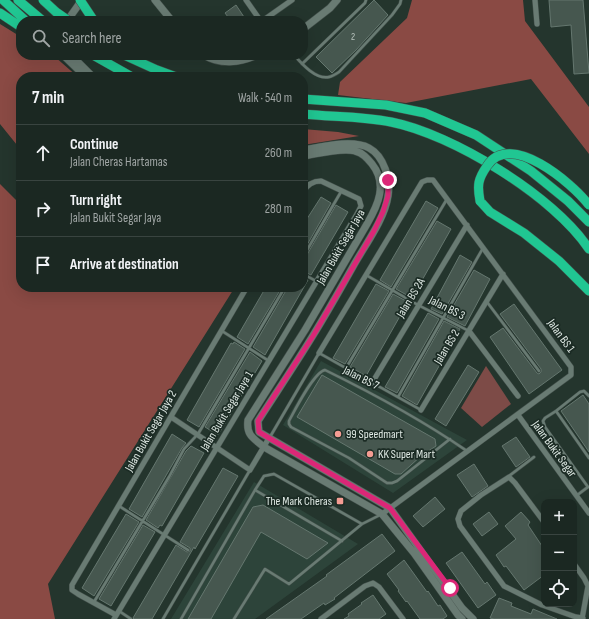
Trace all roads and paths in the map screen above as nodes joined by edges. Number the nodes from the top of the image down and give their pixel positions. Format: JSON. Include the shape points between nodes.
{"nodes":[{"id":1,"x":3,"y":0,"type":"edge"},
{"id":2,"x":18,"y":0,"type":"edge"},
{"id":3,"x":42,"y":0,"type":"edge"},
{"id":4,"x":81,"y":0,"type":"edge"},
{"id":5,"x":155,"y":0,"type":"edge"},
{"id":6,"x":246,"y":0,"type":"edge"},
{"id":7,"x":292,"y":0,"type":"edge"},
{"id":8,"x":337,"y":0,"type":"edge"},
{"id":9,"x":366,"y":0,"type":"edge"},
{"id":10,"x":401,"y":0,"type":"edge"},
{"id":11,"x":535,"y":0,"type":"edge"},
{"id":12,"x":0,"y":13,"type":"edge"},
{"id":13,"x":18,"y":16,"type":"edge"},
{"id":14,"x":37,"y":16,"type":"edge"},
{"id":15,"x":62,"y":16,"type":"edge"},
{"id":16,"x":71,"y":16,"type":"edge"},
{"id":17,"x":91,"y":16,"type":"edge"},
{"id":18,"x":168,"y":16,"type":"edge"},
{"id":19,"x":257,"y":16,"type":"edge"},
{"id":20,"x":269,"y":16,"type":"edge"},
{"id":21,"x":16,"y":19,"type":"edge"},
{"id":22,"x":537,"y":24,"type":"dead end"},
{"id":23,"x":308,"y":25,"type":"edge"},
{"id":24,"x":308,"y":58,"type":"edge"},
{"id":25,"x":68,"y":60,"type":"edge"},
{"id":26,"x":75,"y":60,"type":"edge"},
{"id":27,"x":102,"y":60,"type":"edge"},
{"id":28,"x":135,"y":60,"type":"edge"},
{"id":29,"x":141,"y":60,"type":"edge"},
{"id":30,"x":216,"y":60,"type":"edge"},
{"id":31,"x":241,"y":60,"type":"edge"},
{"id":32,"x":298,"y":60,"type":"edge"},
{"id":33,"x":306,"y":60,"type":"edge"},
{"id":34,"x":302,"y":64,"type":"junction"},
{"id":35,"x":157,"y":70,"type":"junction"},
{"id":36,"x":81,"y":72,"type":"edge"},
{"id":37,"x":88,"y":72,"type":"edge"},
{"id":38,"x":123,"y":72,"type":"edge"},
{"id":39,"x":162,"y":72,"type":"edge"},
{"id":40,"x":308,"y":99,"type":"edge"},
{"id":41,"x":308,"y":114,"type":"edge"},
{"id":42,"x":308,"y":149,"type":"edge"},
{"id":43,"x":308,"y":155,"type":"edge"},
{"id":44,"x":308,"y":186,"type":"edge"},
{"id":45,"x":342,"y":190,"type":"junction"},
{"id":46,"x":447,"y":198,"type":"junction"},
{"id":47,"x":589,"y":204,"type":"edge"},
{"id":48,"x":589,"y":222,"type":"edge"},
{"id":49,"x":466,"y":225,"type":"junction"},
{"id":50,"x":308,"y":248,"type":"edge"},
{"id":51,"x":483,"y":248,"type":"junction"},
{"id":52,"x":589,"y":249,"type":"edge"},
{"id":53,"x":503,"y":274,"type":"junction"},
{"id":54,"x":366,"y":275,"type":"junction"},
{"id":55,"x":308,"y":277,"type":"edge"},
{"id":56,"x":317,"y":282,"type":"junction"},
{"id":57,"x":392,"y":290,"type":"junction"},
{"id":58,"x":589,"y":291,"type":"edge"},
{"id":59,"x":244,"y":292,"type":"edge"},
{"id":60,"x":282,"y":292,"type":"edge"},
{"id":61,"x":486,"y":302,"type":"junction"},
{"id":62,"x":418,"y":305,"type":"junction"},
{"id":63,"x":443,"y":318,"type":"junction"},
{"id":64,"x":222,"y":331,"type":"junction"},
{"id":65,"x":469,"y":331,"type":"junction"},
{"id":66,"x":249,"y":348,"type":"junction"},
{"id":67,"x":319,"y":352,"type":"junction"},
{"id":68,"x":269,"y":361,"type":"junction"},
{"id":69,"x":346,"y":368,"type":"junction"},
{"id":70,"x":539,"y":371,"type":"dead end"},
{"id":71,"x":372,"y":382,"type":"junction"},
{"id":72,"x":518,"y":396,"type":"dead end"},
{"id":73,"x":589,"y":396,"type":"edge"},
{"id":74,"x":398,"y":397,"type":"junction"},
{"id":75,"x":421,"y":410,"type":"joint"},
{"id":76,"x":556,"y":411,"type":"junction"},
{"id":77,"x":518,"y":414,"type":"junction"},
{"id":78,"x":171,"y":417,"type":"junction"},
{"id":79,"x":198,"y":434,"type":"junction"},
{"id":80,"x":269,"y":438,"type":"junction"},
{"id":81,"x":450,"y":439,"type":"junction"},
{"id":82,"x":264,"y":446,"type":"junction"},
{"id":83,"x":217,"y":448,"type":"junction"},
{"id":84,"x":468,"y":451,"type":"junction"},
{"id":85,"x":534,"y":457,"type":"dead end"},
{"id":86,"x":589,"y":458,"type":"edge"},
{"id":87,"x":250,"y":470,"type":"junction"},
{"id":88,"x":509,"y":477,"type":"junction"},
{"id":89,"x":588,"y":487,"type":"edge"},
{"id":90,"x":255,"y":490,"type":"junction"},
{"id":91,"x":576,"y":496,"type":"junction"},
{"id":92,"x":119,"y":506,"type":"junction"},
{"id":93,"x":390,"y":508,"type":"junction"},
{"id":94,"x":589,"y":513,"type":"edge"},
{"id":95,"x":382,"y":514,"type":"junction"},
{"id":96,"x":541,"y":518,"type":"edge"},
{"id":97,"x":142,"y":521,"type":"junction"},
{"id":98,"x":362,"y":524,"type":"junction"},
{"id":99,"x":164,"y":535,"type":"junction"},
{"id":100,"x":342,"y":541,"type":"junction"},
{"id":101,"x":188,"y":550,"type":"dead end"},
{"id":102,"x":577,"y":568,"type":"edge"},
{"id":103,"x":93,"y":602,"type":"junction"},
{"id":104,"x":116,"y":615,"type":"edge"},
{"id":105,"x":582,"y":618,"type":"edge"},
{"id":106,"x":131,"y":619,"type":"edge"},
{"id":107,"x":163,"y":619,"type":"edge"},
{"id":108,"x":181,"y":619,"type":"edge"},
{"id":109,"x":234,"y":619,"type":"edge"},
{"id":110,"x":321,"y":619,"type":"edge"},
{"id":111,"x":403,"y":619,"type":"edge"},
{"id":112,"x":462,"y":619,"type":"edge"},
{"id":113,"x":473,"y":619,"type":"edge"}],
"edges":[{"from":1,"to":13,"type":"highway"},
{"from":2,"to":14,"type":"highway"},
{"from":3,"to":15,"type":"highway","bridge":true},
{"from":4,"to":16,"type":"street"},
{"from":4,"to":17,"type":"highway","bridge":true},
{"from":5,"to":18,"type":"street"},
{"from":6,"to":19,"type":"street"},
{"from":7,"to":20,"type":"street"},
{"from":8,"to":23,"type":"street"},
{"from":9,"to":24,"type":"lane"},
{"from":10,"to":34,"type":"lane","via":[[392,15],[339,72],[328,77],[318,76]]},
{"from":11,"to":22,"type":"street"},
{"from":12,"to":21,"type":"highway"},
{"from":25,"to":36,"type":"street"},
{"from":26,"to":37,"type":"street"},
{"from":27,"to":38,"type":"highway"},
{"from":28,"to":35,"type":"highway"},
{"from":29,"to":35,"type":"highway"},
{"from":30,"to":31,"type":"street","via":[[232,63]]},
{"from":32,"to":34,"type":"lane"},
{"from":33,"to":34,"type":"lane"},
{"from":35,"to":39,"type":"highway"},
{"from":40,"to":48,"type":"highway","via":[[386,105],[425,113],[476,135],[531,171],[568,200]]},
{"from":41,"to":52,"type":"highway","via":[[391,122],[436,136],[464,150],[532,192],[560,215]]},
{"from":42,"to":80,"type":"street","name":"Jalan Bukit Segar Jaya","via":[[342,143],[369,148],[385,167],[388,196],[374,231],[317,329],[258,421],[259,432]]},
{"from":43,"to":82,"type":"street","name":"Jalan Bukit Segar Jaya","via":[[354,151],[365,156],[381,181],[380,196],[376,209],[309,323],[248,420],[247,428],[251,437]]},
{"from":44,"to":45,"type":"street","via":[[314,181],[321,181]]},
{"from":45,"to":50,"type":"lane"},
{"from":45,"to":56,"type":"street","name":"Jalan Bukit Segar Jaya 1","via":[[359,199],[360,206]]},
{"from":46,"to":49,"type":"street","name":"Jalan BS 1"},
{"from":46,"to":54,"type":"street","name":"Jalan BS 1","via":[[433,180],[422,182]]},
{"from":46,"to":57,"type":"lane"},
{"from":47,"to":58,"type":"highway","bridge":true,"via":[[543,166],[527,156],[513,153],[489,163],[481,175],[478,187],[480,201],[490,212],[524,233],[559,261]]},
{"from":49,"to":51,"type":"street","name":"Jalan BS 1"},
{"from":49,"to":62,"type":"street","name":"Jalan BS 2A"},
{"from":51,"to":53,"type":"street","name":"Jalan BS 1"},
{"from":51,"to":63,"type":"lane"},
{"from":53,"to":61,"type":"street","name":"Jalan BS 2"},
{"from":53,"to":77,"type":"street","name":"Jalan BS 1","via":[[571,367],[571,375]]},
{"from":54,"to":57,"type":"lane","name":"Jalan BS 3"},
{"from":54,"to":67,"type":"street"},
{"from":55,"to":56,"type":"lane"},
{"from":56,"to":68,"type":"street","name":"Jalan Bukit Segar Jaya 1"},
{"from":57,"to":62,"type":"lane","name":"Jalan BS 3"},
{"from":57,"to":69,"type":"lane"},
{"from":59,"to":64,"type":"street","name":"Jalan Bukit Segar Jaya 2"},
{"from":60,"to":66,"type":"lane"},
{"from":61,"to":65,"type":"street","name":"Jalan BS 2"},
{"from":61,"to":70,"type":"lane"},
{"from":62,"to":63,"type":"lane","name":"Jalan BS 3"},
{"from":62,"to":71,"type":"street","name":"Jalan BS 2A"},
{"from":63,"to":65,"type":"lane","name":"Jalan BS 3"},
{"from":63,"to":74,"type":"lane"},
{"from":64,"to":66,"type":"lane"},
{"from":64,"to":78,"type":"street","name":"Jalan Bukit Segar Jaya 2"},
{"from":65,"to":72,"type":"street","name":"Jalan BS 3"},
{"from":65,"to":75,"type":"street","name":"Jalan BS 2"},
{"from":66,"to":68,"type":"lane"},
{"from":66,"to":79,"type":"lane"},
{"from":67,"to":69,"type":"lane"},
{"from":67,"to":80,"type":"lane"},
{"from":68,"to":83,"type":"street","name":"Jalan Bukit Segar Jaya 1"},
{"from":69,"to":71,"type":"lane"},
{"from":71,"to":74,"type":"lane"},
{"from":73,"to":76,"type":"lane","via":[[584,391],[580,392]]},
{"from":74,"to":75,"type":"lane"},
{"from":76,"to":86,"type":"lane"},
{"from":76,"to":89,"type":"lane","via":[[544,418],[545,427]]},
{"from":77,"to":84,"type":"street","name":"Jalan BS 1"},
{"from":77,"to":91,"type":"street","name":"Jalan Bukit Segar"},
{"from":78,"to":79,"type":"street"},
{"from":78,"to":92,"type":"street","name":"Jalan Bukit Segar Jaya 2"},
{"from":79,"to":83,"type":"street"},
{"from":79,"to":97,"type":"lane","via":[[184,449]]},
{"from":80,"to":82,"type":"street"},
{"from":80,"to":93,"type":"street"},
{"from":81,"to":81,"type":"lane","name":"Jalan BS 7","via":[[397,481],[387,483],[349,458],[291,427],[289,421],[305,392],[319,373],[325,370],[383,399]]},
{"from":81,"to":84,"type":"lane"},
{"from":82,"to":87,"type":"street"},
{"from":82,"to":95,"type":"street"},
{"from":83,"to":87,"type":"street"},
{"from":83,"to":99,"type":"street","name":"Jalan Bukit Segar Jaya 1"},
{"from":84,"to":93,"type":"street","name":"Jalan BS 1"},
{"from":85,"to":88,"type":"lane"},
{"from":87,"to":107,"type":"lane"},
{"from":88,"to":96,"type":"street"},
{"from":88,"to":105,"type":"street","via":[[461,511],[458,519],[460,526],[504,586],[542,605]]},
{"from":89,"to":91,"type":"lane"},
{"from":90,"to":98,"type":"lane","via":[[264,476],[274,474]]},
{"from":90,"to":100,"type":"lane"},
{"from":90,"to":108,"type":"lane"},
{"from":91,"to":94,"type":"street","name":"Jalan Bukit Segar"},
{"from":92,"to":97,"type":"lane"},
{"from":92,"to":103,"type":"street","name":"Jalan Bukit Segar Jaya 2","via":[[72,585],[72,590]]},
{"from":93,"to":95,"type":"street","name":"Jalan BS 1"},
{"from":93,"to":113,"type":"street","via":[[462,608]]},
{"from":95,"to":98,"type":"lane"},
{"from":95,"to":112,"type":"street"},
{"from":97,"to":99,"type":"lane"},
{"from":97,"to":103,"type":"lane"},
{"from":98,"to":100,"type":"lane"},
{"from":99,"to":101,"type":"lane"},
{"from":99,"to":104,"type":"street","name":"Jalan Bukit Segar Jaya 1"},
{"from":100,"to":109,"type":"lane","via":[[289,584],[265,569]]},
{"from":102,"to":105,"type":"street","via":[[588,586]]},
{"from":103,"to":104,"type":"street"},
{"from":104,"to":106,"type":"lane"},
{"from":110,"to":111,"type":"street","via":[[365,586],[373,583],[379,587]]}]}
